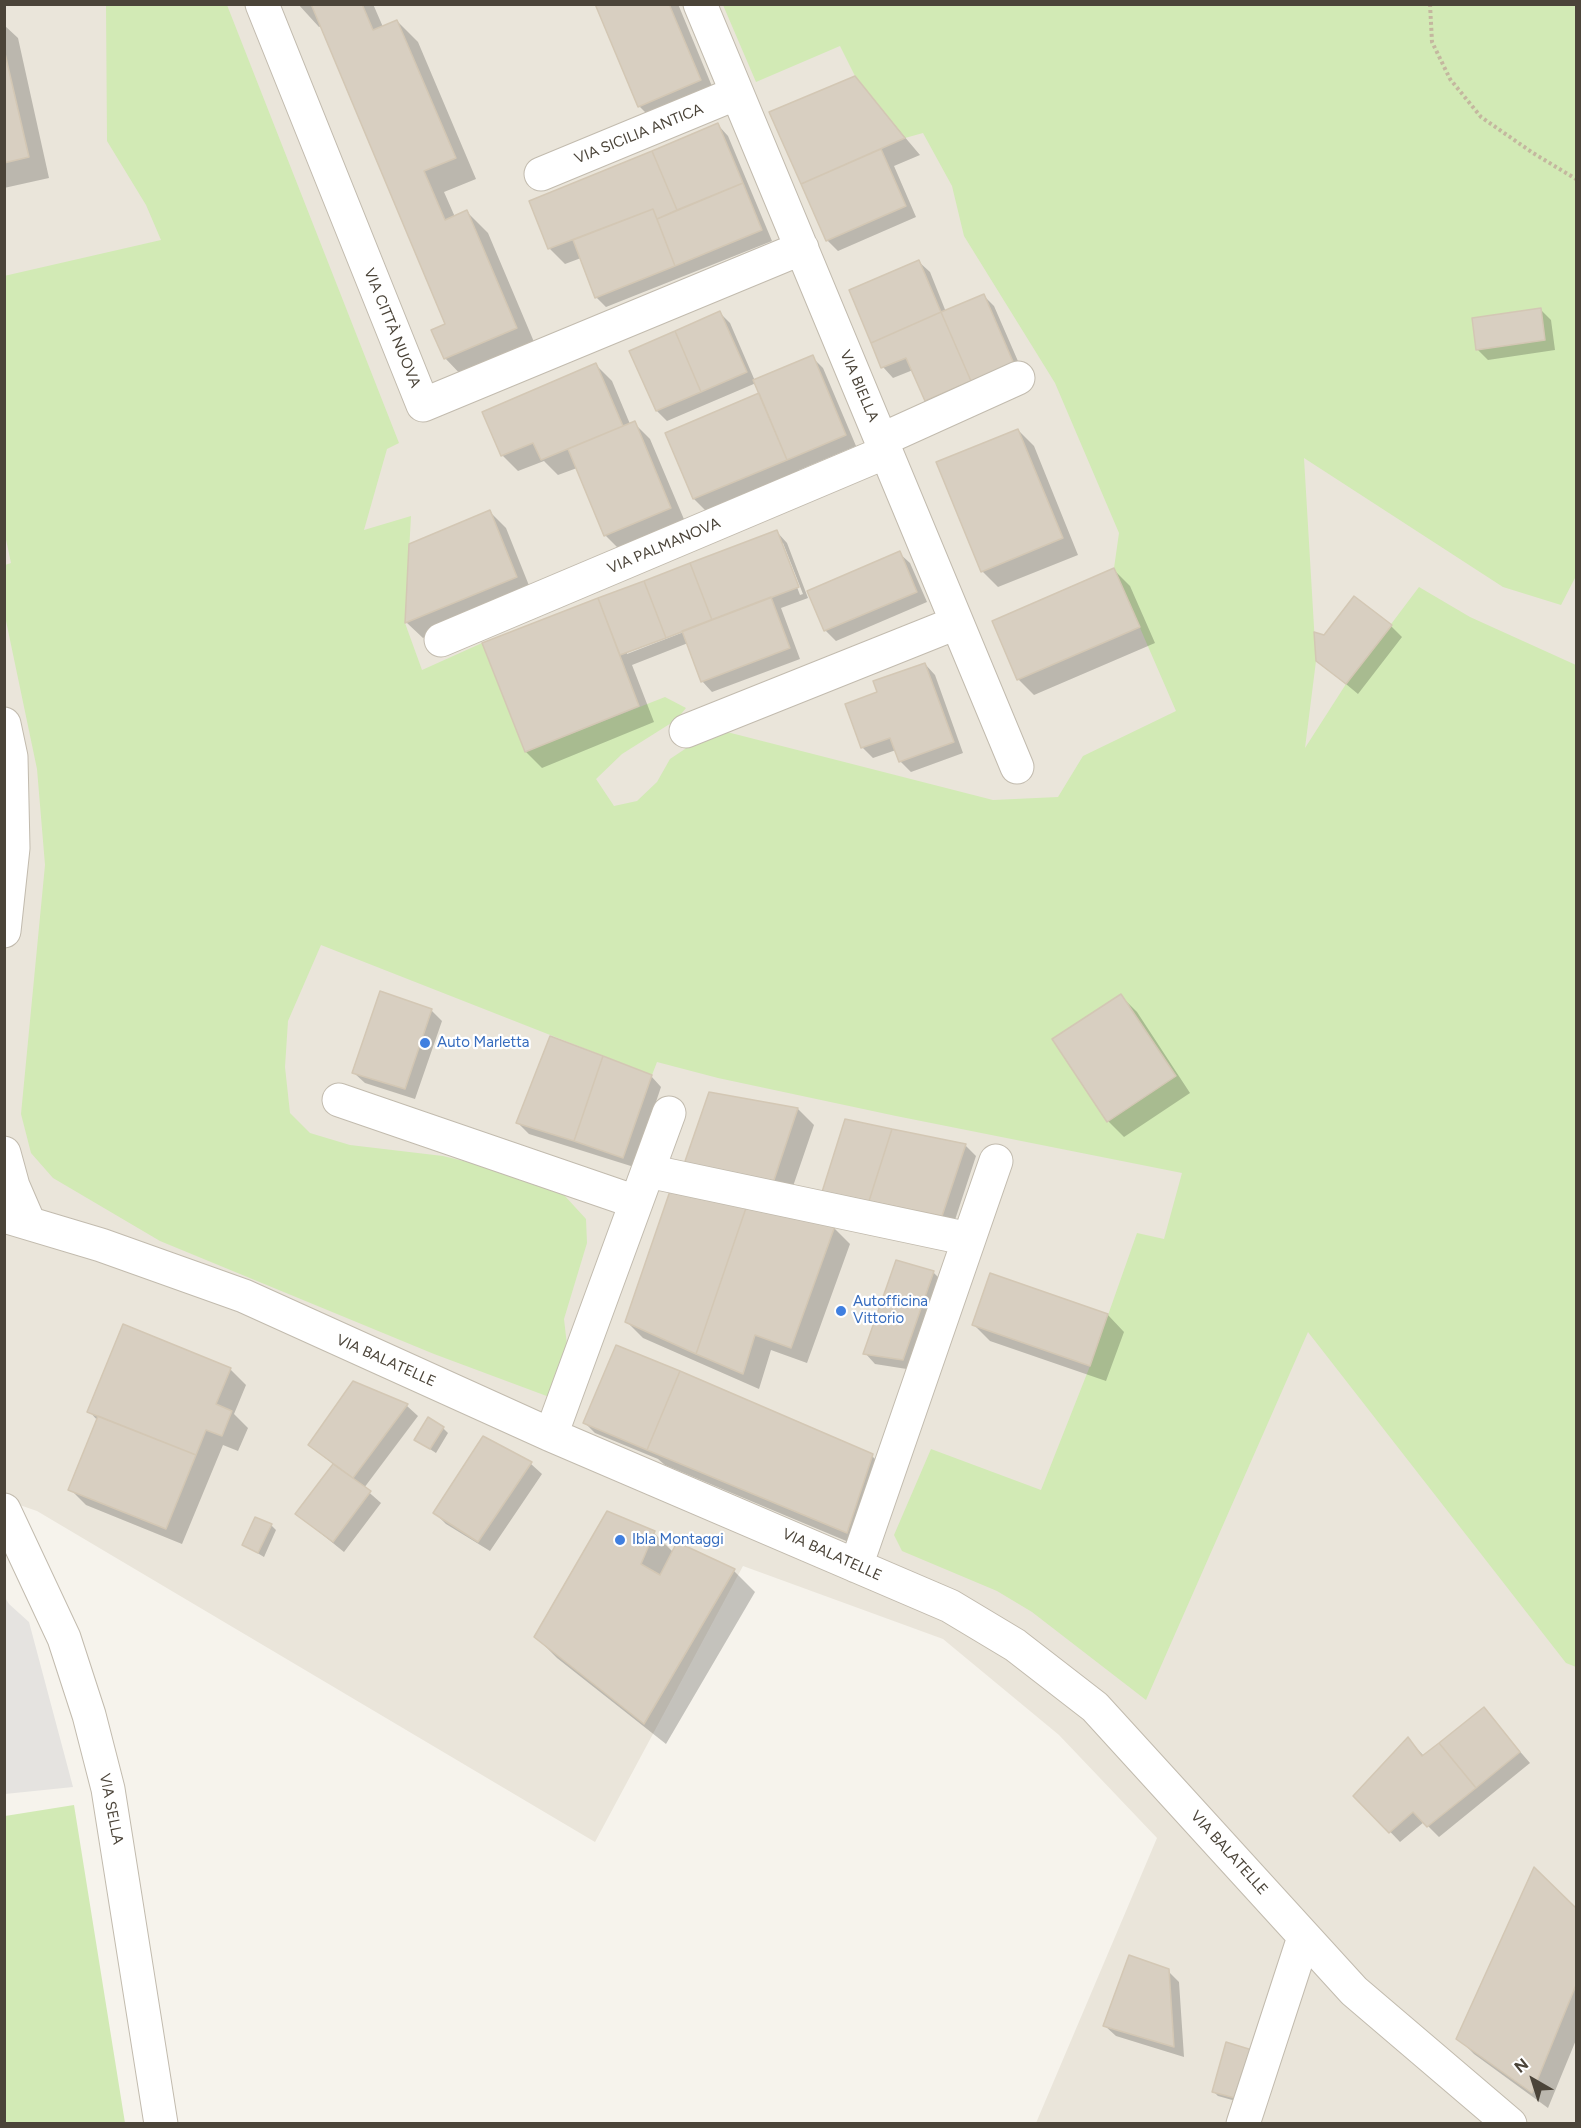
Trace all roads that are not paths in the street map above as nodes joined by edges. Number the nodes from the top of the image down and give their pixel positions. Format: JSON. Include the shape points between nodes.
{"nodes":[{"id":1,"x":262,"y":4,"type":"edge"},
{"id":2,"x":700,"y":4,"type":"edge"},
{"id":3,"x":737,"y":93,"type":"junction"},
{"id":4,"x":541,"y":174,"type":"dead end"},
{"id":5,"x":802,"y":248,"type":"junction"},
{"id":6,"x":1018,"y":378,"type":"dead end"},
{"id":7,"x":884,"y":446,"type":"junction"},
{"id":8,"x":956,"y":623,"type":"junction"},
{"id":9,"x":441,"y":640,"type":"dead end"},
{"id":10,"x":4,"y":724,"type":"edge"},
{"id":11,"x":686,"y":731,"type":"dead end"},
{"id":12,"x":1017,"y":767,"type":"dead end"},
{"id":13,"x":7,"y":884,"type":"edge"},
{"id":14,"x":4,"y":931,"type":"edge"},
{"id":15,"x":339,"y":1100,"type":"dead end"},
{"id":16,"x":669,"y":1113,"type":"dead end"},
{"id":17,"x":4,"y":1154,"type":"edge"},
{"id":18,"x":996,"y":1161,"type":"dead end"},
{"id":19,"x":648,"y":1171,"type":"junction"},
{"id":20,"x":636,"y":1202,"type":"junction"},
{"id":21,"x":16,"y":1220,"type":"edge"},
{"id":22,"x":969,"y":1239,"type":"junction"},
{"id":23,"x":551,"y":1435,"type":"junction"},
{"id":24,"x":4,"y":1510,"type":"edge"},
{"id":25,"x":856,"y":1566,"type":"junction"},
{"id":26,"x":1304,"y":1937,"type":"junction"},
{"id":27,"x":161,"y":2124,"type":"edge"},
{"id":28,"x":1243,"y":2124,"type":"edge"},
{"id":29,"x":1510,"y":2124,"type":"edge"}],
"edges":[{"from":1,"to":5,"type":"street","name":"VIA CITTÀ NUOVA","via":[[423,405]]},
{"from":2,"to":3,"type":"street","name":"VIA BIELLA"},
{"from":3,"to":4,"type":"street","name":"VIA SICILIA ANTICA"},
{"from":3,"to":5,"type":"street","name":"VIA BIELLA"},
{"from":5,"to":7,"type":"street","name":"VIA BIELLA"},
{"from":6,"to":7,"type":"street","name":"VIA PALMANOVA"},
{"from":7,"to":8,"type":"street","name":"VIA BIELLA"},
{"from":7,"to":9,"type":"street","name":"VIA PALMANOVA"},
{"from":8,"to":11,"type":"street"},
{"from":8,"to":12,"type":"street","name":"VIA BIELLA"},
{"from":10,"to":13,"type":"street","via":[[11,757],[13,848]]},
{"from":13,"to":14,"type":"street"},
{"from":15,"to":20,"type":"street"},
{"from":16,"to":19,"type":"street"},
{"from":17,"to":21,"type":"street","via":[[13,1186]]},
{"from":18,"to":22,"type":"street"},
{"from":19,"to":20,"type":"street"},
{"from":19,"to":22,"type":"street"},
{"from":20,"to":23,"type":"street"},
{"from":21,"to":23,"type":"street","name":"VIA BALATELLE","via":[[101,1245],[244,1296]]},
{"from":22,"to":25,"type":"street"},
{"from":23,"to":25,"type":"street","name":"VIA BALATELLE"},
{"from":24,"to":27,"type":"street","name":"VIA SELLA","via":[[64,1638],[103,1770]]},
{"from":25,"to":26,"type":"street","name":"VIA BALATELLE","via":[[950,1606],[1015,1645],[1095,1707]]},
{"from":26,"to":28,"type":"street"},
{"from":26,"to":29,"type":"street","name":"VIA BALATELLE","via":[[1354,1991]]}]}
